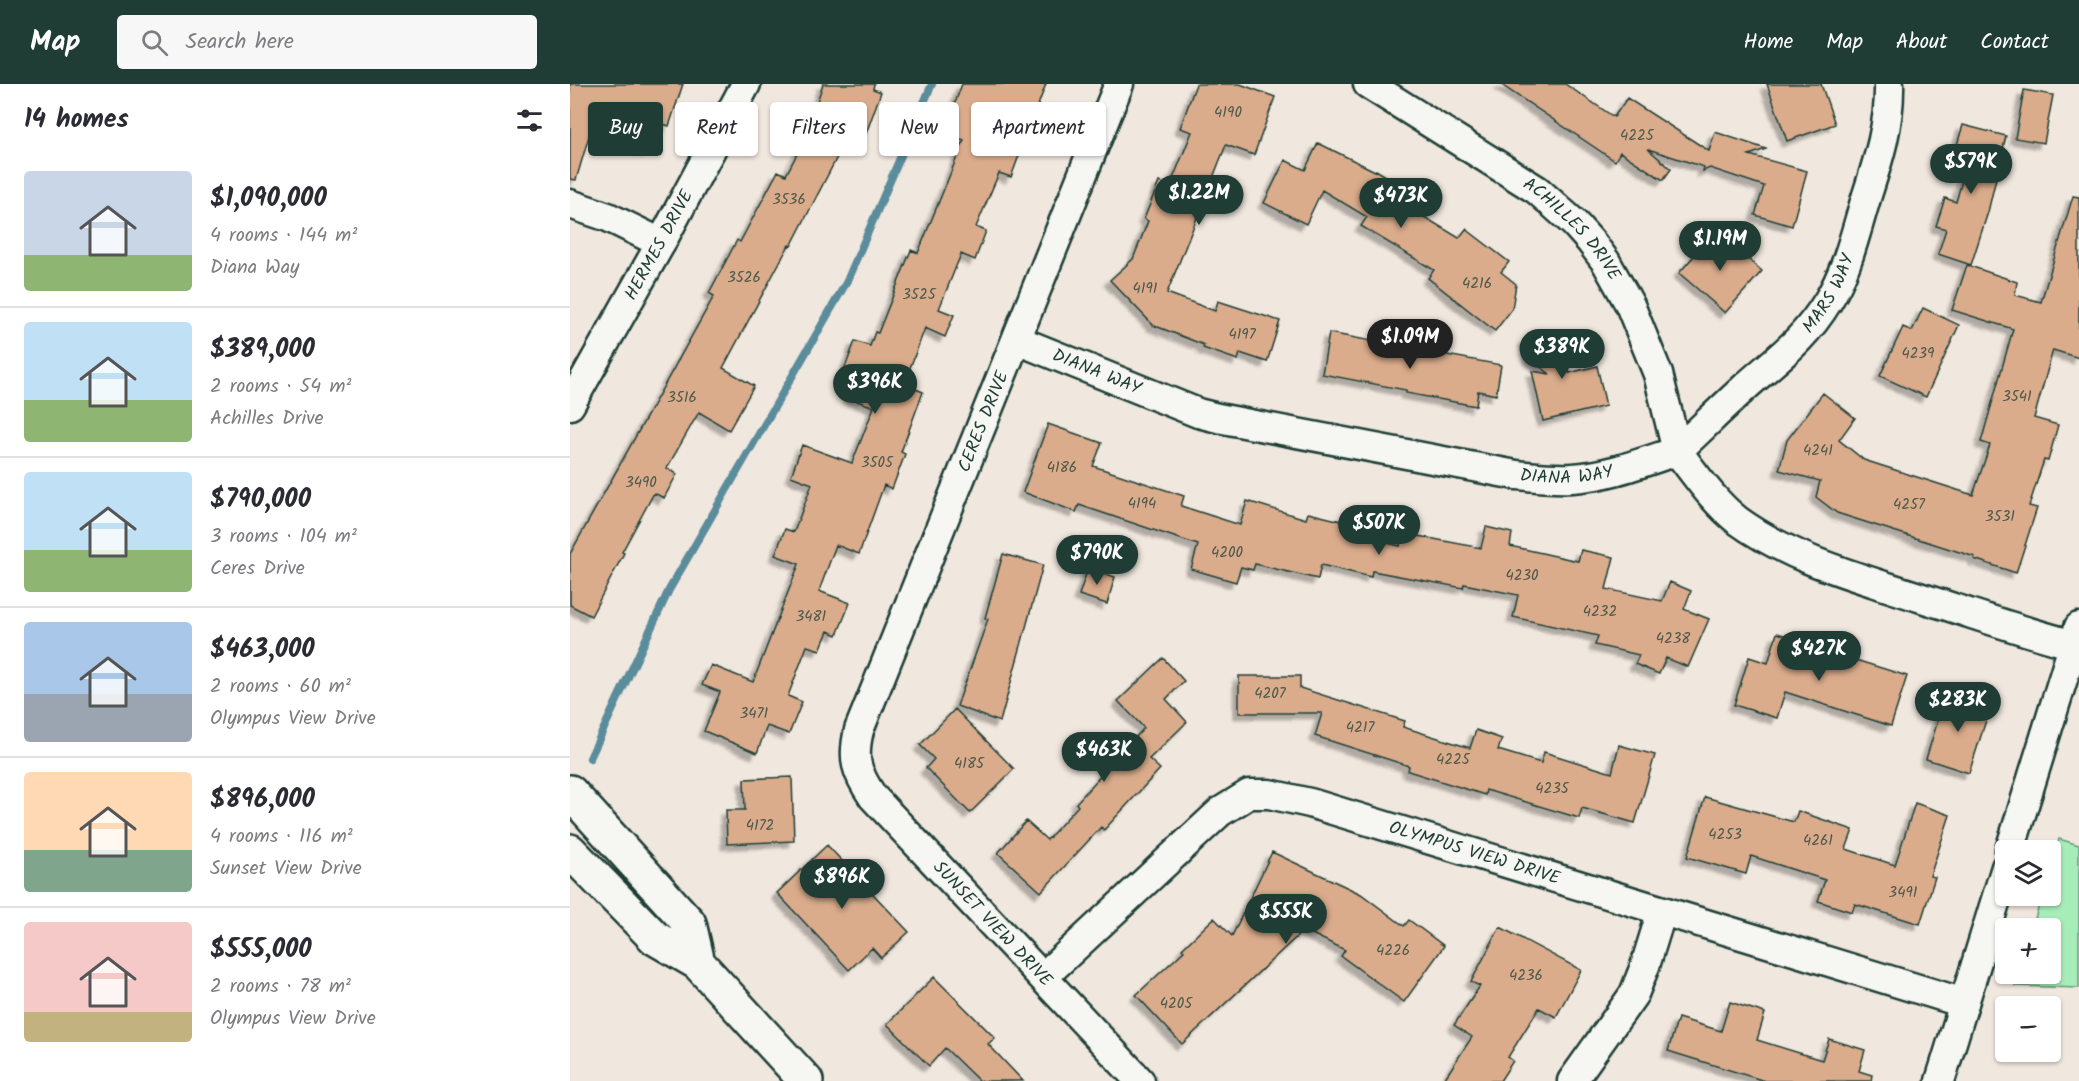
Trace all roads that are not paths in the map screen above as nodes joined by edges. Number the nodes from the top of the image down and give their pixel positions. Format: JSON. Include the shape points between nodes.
{"nodes":[{"id":1,"x":746,"y":84,"type":"edge"},
{"id":2,"x":1119,"y":84,"type":"edge"},
{"id":3,"x":1368,"y":84,"type":"edge"},
{"id":4,"x":1889,"y":84,"type":"edge"},
{"id":5,"x":570,"y":204,"type":"edge"},
{"id":6,"x":661,"y":243,"type":"junction"},
{"id":7,"x":1017,"y":340,"type":"junction"},
{"id":8,"x":570,"y":405,"type":"edge"},
{"id":9,"x":1677,"y":451,"type":"junction"},
{"id":10,"x":2077,"y":639,"type":"edge"},
{"id":11,"x":855,"y":761,"type":"joint"},
{"id":12,"x":570,"y":792,"type":"edge"},
{"id":13,"x":2013,"y":840,"type":"edge"},
{"id":14,"x":570,"y":851,"type":"edge"},
{"id":15,"x":1995,"y":903,"type":"edge"},
{"id":16,"x":1662,"y":911,"type":"junction"},
{"id":17,"x":698,"y":963,"type":"junction"},
{"id":18,"x":1042,"y":977,"type":"junction"},
{"id":19,"x":1964,"y":1003,"type":"junction"},
{"id":20,"x":806,"y":1081,"type":"edge"},
{"id":21,"x":1140,"y":1081,"type":"edge"},
{"id":22,"x":1572,"y":1081,"type":"edge"},
{"id":23,"x":1940,"y":1081,"type":"edge"}],
"edges":[{"from":1,"to":6,"type":"street","name":"HERMES DRIVE"},
{"from":2,"to":7,"type":"street","name":"CERES DRIVE"},
{"from":3,"to":9,"type":"street","name":"ACHILLES DRIVE","via":[[1537,190],[1591,242],[1630,304],[1658,374]]},
{"from":4,"to":9,"type":"street","name":"MARS WAY","via":[[1886,135],[1850,253],[1829,300],[1801,339]]},
{"from":5,"to":6,"type":"street","via":[[608,217]]},
{"from":6,"to":8,"type":"street","name":"HERMES DRIVE"},
{"from":7,"to":9,"type":"street","name":"DIANA WAY","via":[[1177,406],[1218,418],[1516,475],[1599,475]]},
{"from":7,"to":11,"type":"street","name":"CERES DRIVE","via":[[859,730]]},
{"from":9,"to":10,"type":"street","via":[[1719,505],[1783,548],[1819,564],[2029,632]]},
{"from":10,"to":13,"type":"street"},
{"from":11,"to":18,"type":"street","name":"SUNSET VIEW DRIVE","via":[[858,774],[873,797]]},
{"from":12,"to":17,"type":"main road","via":[[688,923]]},
{"from":14,"to":17,"type":"main road","via":[[656,938]]},
{"from":15,"to":19,"type":"street"},
{"from":16,"to":18,"type":"street","name":"OLYMPUS VIEW DRIVE","via":[[1310,803],[1249,794],[1214,817]]},
{"from":16,"to":19,"type":"street","name":"OLYMPUS VIEW DRIVE"},
{"from":16,"to":22,"type":"street","via":[[1634,994]]},
{"from":17,"to":20,"type":"main road"},
{"from":18,"to":21,"type":"street","name":"SUNSET VIEW DRIVE"},
{"from":19,"to":23,"type":"street"}]}
